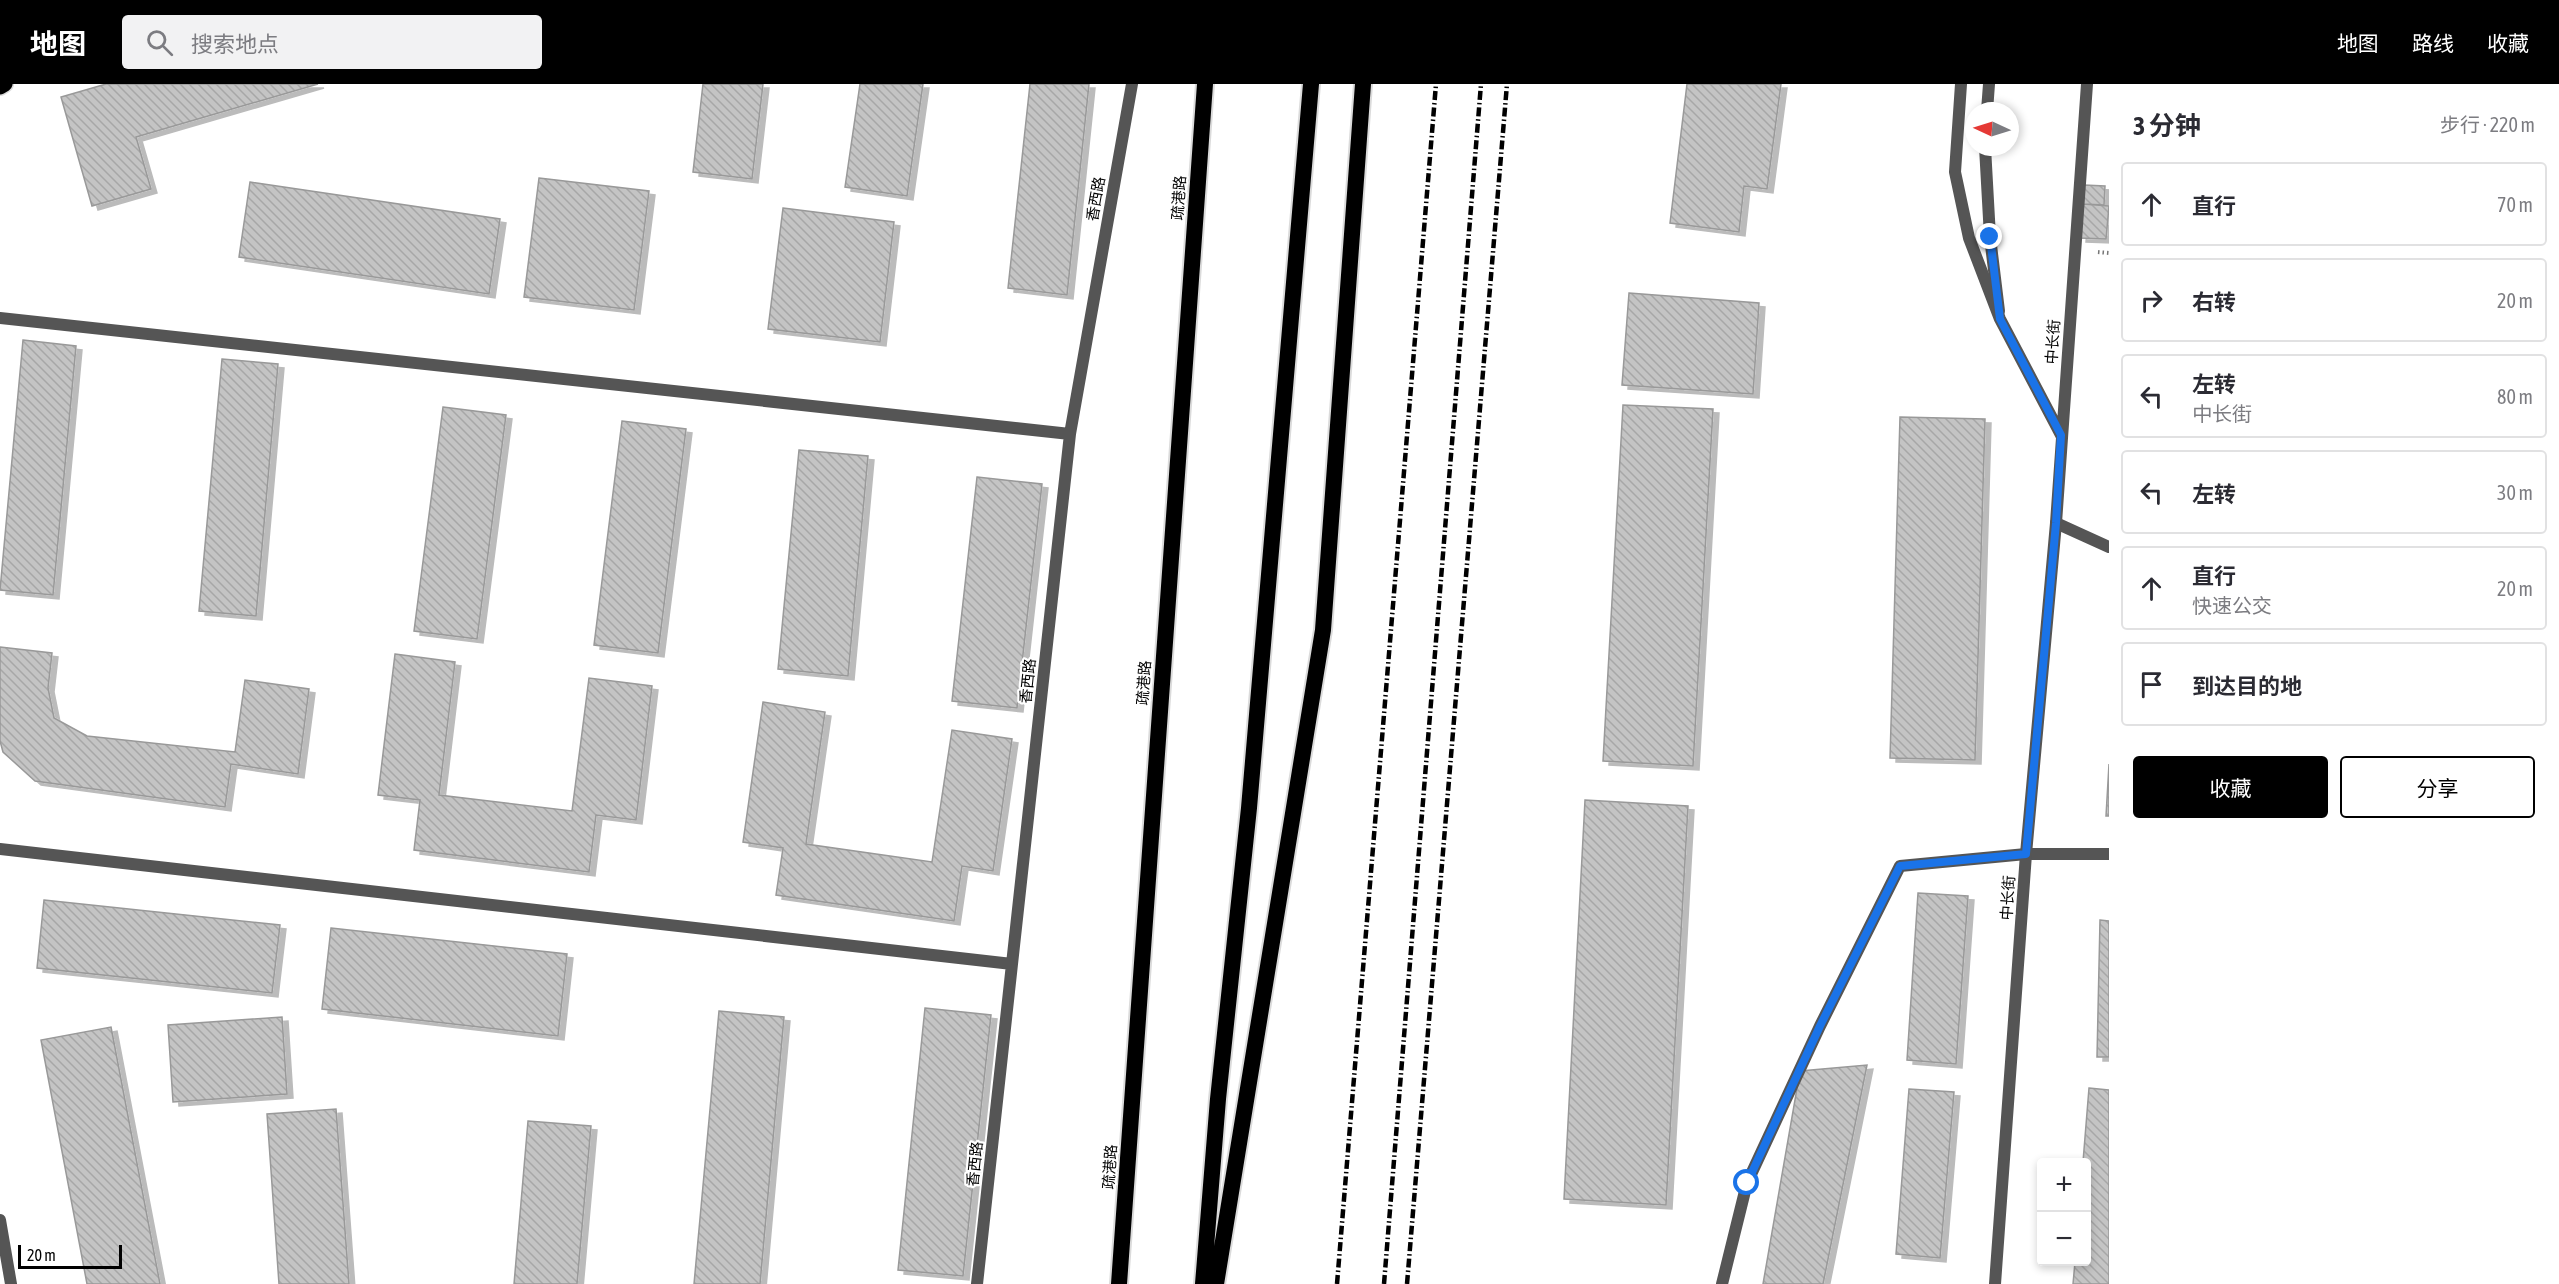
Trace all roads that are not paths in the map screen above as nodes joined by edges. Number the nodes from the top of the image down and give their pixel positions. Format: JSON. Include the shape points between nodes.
{"nodes":[{"id":1,"x":5,"y":84,"type":"edge"},
{"id":2,"x":1132,"y":84,"type":"edge"},
{"id":3,"x":1205,"y":84,"type":"edge"},
{"id":4,"x":1311,"y":84,"type":"edge"},
{"id":5,"x":1363,"y":84,"type":"edge"},
{"id":6,"x":1961,"y":84,"type":"edge"},
{"id":7,"x":1989,"y":84,"type":"edge"},
{"id":8,"x":2087,"y":84,"type":"edge"},
{"id":9,"x":0,"y":87,"type":"edge"},
{"id":10,"x":1988,"y":102,"type":"edge"},
{"id":11,"x":1986,"y":156,"type":"edge"},
{"id":12,"x":0,"y":318,"type":"edge"},
{"id":13,"x":2000,"y":319,"type":"junction"},
{"id":14,"x":1070,"y":434,"type":"junction"},
{"id":15,"x":2061,"y":435,"type":"junction"},
{"id":16,"x":2056,"y":523,"type":"junction"},
{"id":17,"x":2109,"y":547,"type":"edge"},
{"id":18,"x":0,"y":849,"type":"edge"},
{"id":19,"x":2026,"y":854,"type":"junction"},
{"id":20,"x":2109,"y":854,"type":"edge"},
{"id":21,"x":1012,"y":964,"type":"junction"},
{"id":22,"x":0,"y":1220,"type":"edge"},
{"id":23,"x":10,"y":1284,"type":"edge"},
{"id":24,"x":977,"y":1284,"type":"edge"},
{"id":25,"x":1119,"y":1284,"type":"edge"},
{"id":26,"x":1203,"y":1284,"type":"edge"},
{"id":27,"x":1216,"y":1284,"type":"edge"},
{"id":28,"x":1722,"y":1284,"type":"edge"},
{"id":29,"x":1995,"y":1284,"type":"edge"}],
"edges":[{"from":1,"to":9,"type":"main road"},
{"from":2,"to":14,"type":"street","name":"香西路"},
{"from":3,"to":25,"type":"highway","name":"疏港路"},
{"from":4,"to":26,"type":"highway","via":[[1249,808]]},
{"from":5,"to":27,"type":"highway","via":[[1323,630]]},
{"from":6,"to":13,"type":"street","via":[[1955,172],[1969,238]]},
{"from":7,"to":10,"type":"street"},
{"from":8,"to":15,"type":"street","name":"中长街"},
{"from":11,"to":13,"type":"street"},
{"from":12,"to":14,"type":"street"},
{"from":13,"to":15,"type":"street"},
{"from":14,"to":21,"type":"street","name":"香西路"},
{"from":15,"to":16,"type":"street","name":"中长街"},
{"from":16,"to":17,"type":"street"},
{"from":16,"to":19,"type":"street","name":"中长街"},
{"from":18,"to":21,"type":"street"},
{"from":19,"to":20,"type":"street"},
{"from":19,"to":28,"type":"street","via":[[1900,866],[1747,1183]]},
{"from":19,"to":29,"type":"street","name":"中长街"},
{"from":21,"to":24,"type":"street","name":"香西路"},
{"from":22,"to":23,"type":"street"}]}
